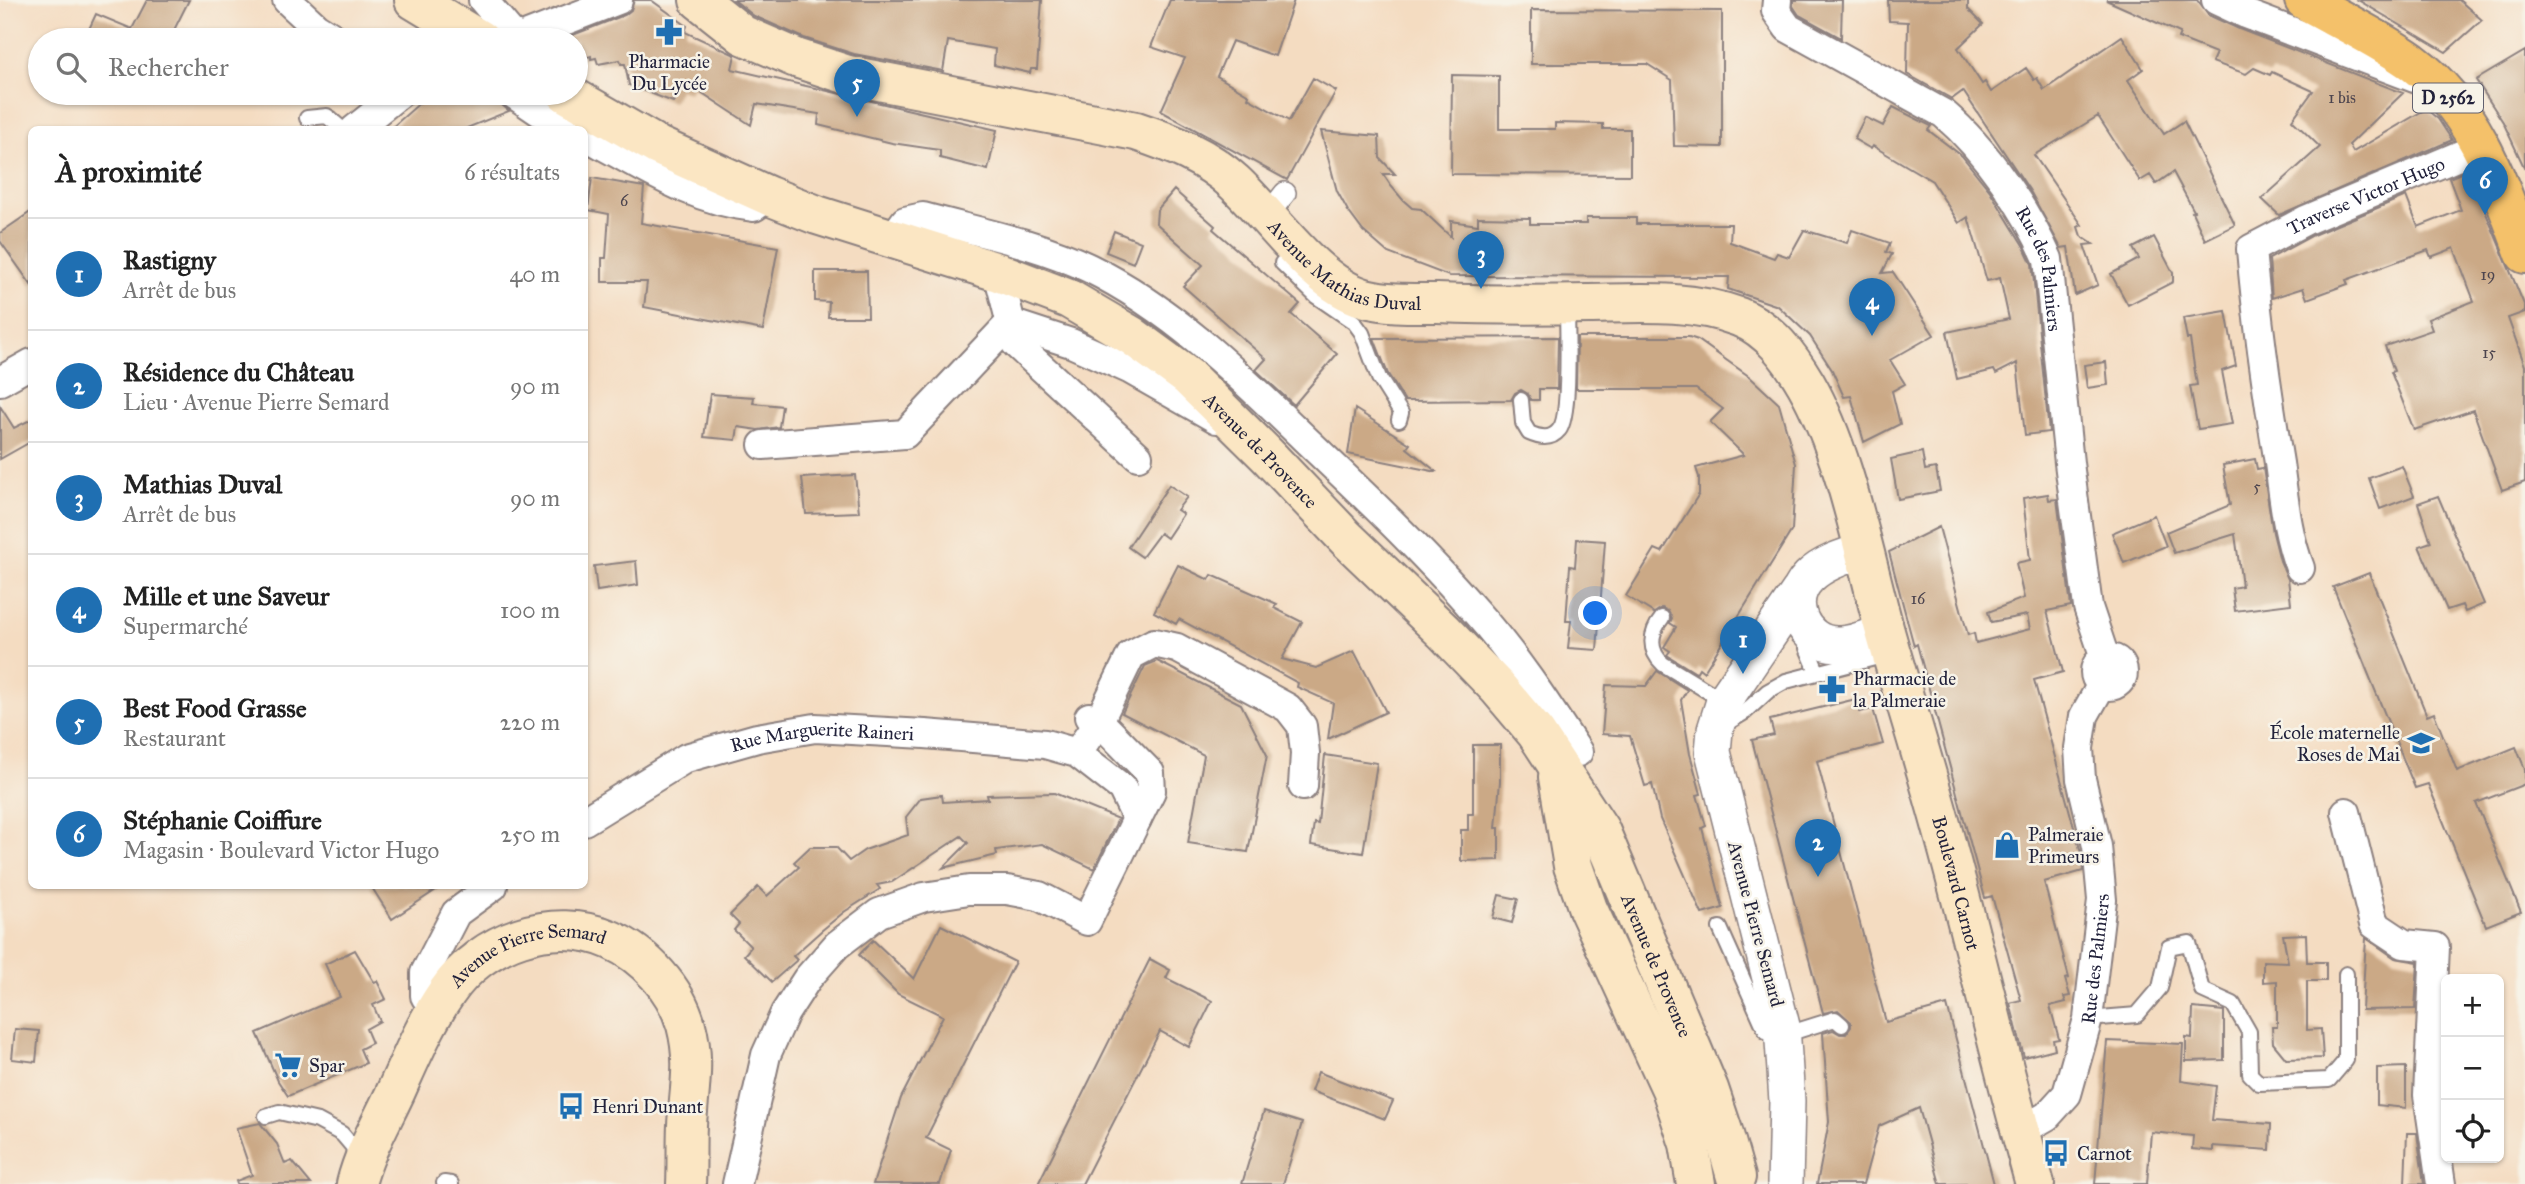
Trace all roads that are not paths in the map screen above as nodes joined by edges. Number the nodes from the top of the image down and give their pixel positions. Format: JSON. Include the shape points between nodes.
{"nodes":[{"id":1,"x":287,"y":0,"type":"edge"},
{"id":2,"x":414,"y":0,"type":"edge"},
{"id":3,"x":618,"y":0,"type":"edge"},
{"id":4,"x":699,"y":0,"type":"edge"},
{"id":5,"x":1777,"y":0,"type":"edge"},
{"id":6,"x":2216,"y":0,"type":"edge"},
{"id":7,"x":2304,"y":0,"type":"edge"},
{"id":8,"x":486,"y":18,"type":"edge"},
{"id":9,"x":318,"y":28,"type":"edge"},
{"id":10,"x":503,"y":28,"type":"edge"},
{"id":11,"x":546,"y":28,"type":"edge"},
{"id":12,"x":2440,"y":88,"type":"junction"},
{"id":13,"x":385,"y":105,"type":"edge"},
{"id":14,"x":530,"y":105,"type":"edge"},
{"id":15,"x":587,"y":105,"type":"edge"},
{"id":16,"x":307,"y":118,"type":"dead end"},
{"id":17,"x":338,"y":126,"type":"edge"},
{"id":18,"x":359,"y":126,"type":"edge"},
{"id":19,"x":566,"y":126,"type":"edge"},
{"id":20,"x":588,"y":137,"type":"edge"},
{"id":21,"x":2482,"y":146,"type":"junction"},
{"id":22,"x":769,"y":196,"type":"junction"},
{"id":23,"x":892,"y":239,"type":"junction"},
{"id":24,"x":1297,"y":248,"type":"junction"},
{"id":25,"x":2525,"y":254,"type":"edge"},
{"id":26,"x":998,"y":272,"type":"junction"},
{"id":27,"x":1567,"y":304,"type":"junction"},
{"id":28,"x":1010,"y":323,"type":"junction"},
{"id":29,"x":28,"y":365,"type":"edge"},
{"id":30,"x":0,"y":382,"type":"edge"},
{"id":31,"x":1521,"y":400,"type":"dead end"},
{"id":32,"x":1399,"y":420,"type":"dead end"},
{"id":33,"x":1250,"y":438,"type":"junction"},
{"id":34,"x":763,"y":444,"type":"dead end"},
{"id":35,"x":1138,"y":456,"type":"dead end"},
{"id":36,"x":1868,"y":567,"type":"junction"},
{"id":37,"x":2300,"y":568,"type":"dead end"},
{"id":38,"x":1799,"y":591,"type":"junction"},
{"id":39,"x":1661,"y":618,"type":"dead end"},
{"id":40,"x":1888,"y":642,"type":"junction"},
{"id":41,"x":1817,"y":654,"type":"junction"},
{"id":42,"x":1727,"y":702,"type":"junction"},
{"id":43,"x":1094,"y":719,"type":"junction"},
{"id":44,"x":1077,"y":753,"type":"junction"},
{"id":45,"x":1567,"y":758,"type":"junction"},
{"id":46,"x":1303,"y":786,"type":"dead end"},
{"id":47,"x":2346,"y":812,"type":"dead end"},
{"id":48,"x":588,"y":819,"type":"edge"},
{"id":49,"x":1137,"y":819,"type":"junction"},
{"id":50,"x":1569,"y":847,"type":"junction"},
{"id":51,"x":489,"y":889,"type":"edge"},
{"id":52,"x":1720,"y":928,"type":"dead end"},
{"id":53,"x":2346,"y":974,"type":"dead end"},
{"id":54,"x":1666,"y":992,"type":"junction"},
{"id":55,"x":436,"y":1011,"type":"junction"},
{"id":56,"x":2088,"y":1019,"type":"junction"},
{"id":57,"x":1842,"y":1025,"type":"dead end"},
{"id":58,"x":1783,"y":1033,"type":"junction"},
{"id":59,"x":266,"y":1116,"type":"dead end"},
{"id":60,"x":687,"y":1125,"type":"junction"},
{"id":61,"x":2021,"y":1131,"type":"junction"},
{"id":62,"x":1735,"y":1177,"type":"dead end"},
{"id":63,"x":356,"y":1181,"type":"edge"},
{"id":64,"x":444,"y":1184,"type":"edge"},
{"id":65,"x":451,"y":1184,"type":"edge"},
{"id":66,"x":663,"y":1184,"type":"edge"},
{"id":67,"x":686,"y":1184,"type":"edge"},
{"id":68,"x":737,"y":1184,"type":"edge"},
{"id":69,"x":1696,"y":1184,"type":"edge"},
{"id":70,"x":1785,"y":1184,"type":"edge"},
{"id":71,"x":2035,"y":1184,"type":"edge"},
{"id":72,"x":2441,"y":1184,"type":"edge"}],
"edges":[{"from":1,"to":9,"type":"street"},
{"from":2,"to":8,"type":"main road"},
{"from":3,"to":11,"type":"street"},
{"from":4,"to":24,"type":"main road","name":"Avenue Mathias Duval","via":[[743,35],[848,75],[1136,131],[1175,144],[1276,205]]},
{"from":5,"to":56,"type":"street","name":"Rue des Palmiers","via":[[1776,11],[1788,28],[1944,114],[1956,125],[1996,172],[2036,231],[2048,259],[2089,614],[2103,671],[2084,716],[2079,748],[2102,900]]},
{"from":6,"to":12,"type":"street"},
{"from":7,"to":12,"type":"main road","number":"D 2562","via":[[2392,48]]},
{"from":8,"to":10,"type":"street"},
{"from":12,"to":21,"type":"main road","number":"D 2562"},
{"from":13,"to":18,"type":"street"},
{"from":14,"to":19,"type":"street"},
{"from":15,"to":22,"type":"main road","name":"Avenue de Provence","via":[[658,146]]},
{"from":16,"to":17,"type":"lane","via":[[327,116]]},
{"from":20,"to":22,"type":"street","via":[[655,175],[729,205],[754,207]]},
{"from":21,"to":25,"type":"main road","number":"D 2562"},
{"from":21,"to":37,"type":"street","name":"Traverse Victor Hugo","via":[[2306,219],[2251,249],[2268,396],[2291,545]]},
{"from":22,"to":23,"type":"main road","name":"Avenue de Provence"},
{"from":23,"to":26,"type":"main road","name":"Avenue de Provence"},
{"from":23,"to":45,"type":"street","via":[[905,221],[923,217],[1047,250],[1125,289],[1200,342],[1392,523],[1476,612],[1526,675]]},
{"from":24,"to":27,"type":"main road","name":"Avenue Mathias Duval","via":[[1342,288],[1364,298]]},
{"from":24,"to":32,"type":"lane","via":[[1282,263],[1316,296],[1354,322],[1401,413]]},
{"from":26,"to":28,"type":"street"},
{"from":26,"to":33,"type":"main road","name":"Avenue de Provence","via":[[1069,299],[1132,336],[1188,377]]},
{"from":27,"to":31,"type":"lane","via":[[1566,400],[1561,429],[1552,436],[1529,433]]},
{"from":27,"to":36,"type":"main road","name":"Avenue Mathias Duval","via":[[1711,307],[1764,331],[1784,350],[1812,398],[1839,462]]},
{"from":28,"to":33,"type":"street","via":[[1131,370]]},
{"from":28,"to":34,"type":"street","via":[[905,435]]},
{"from":28,"to":35,"type":"street","via":[[1016,344]]},
{"from":29,"to":30,"type":"street"},
{"from":33,"to":45,"type":"main road","name":"Avenue de Provence","via":[[1443,631],[1535,733]]},
{"from":36,"to":38,"type":"street","via":[[1842,557],[1819,569]]},
{"from":36,"to":40,"type":"main road","name":"Boulevard Carnot"},
{"from":38,"to":41,"type":"street","via":[[1799,617],[1814,637]]},
{"from":38,"to":42,"type":"street"},
{"from":39,"to":42,"type":"lane","via":[[1652,635],[1655,657]]},
{"from":40,"to":41,"type":"street","via":[[1841,645]]},
{"from":40,"to":61,"type":"main road","name":"Boulevard Carnot"},
{"from":41,"to":42,"type":"street","via":[[1767,660]]},
{"from":41,"to":42,"type":"lane","via":[[1745,712]]},
{"from":42,"to":58,"type":"street","name":"Avenue Pierre Semard","via":[[1713,752]]},
{"from":43,"to":44,"type":"street"},
{"from":43,"to":46,"type":"street","via":[[1130,655],[1154,643],[1177,648],[1288,708],[1302,726]]},
{"from":43,"to":49,"type":"street","via":[[1150,773],[1151,791]]},
{"from":44,"to":48,"type":"street","name":"Rue Marguerite Raineri","via":[[1016,740],[815,729],[757,738],[686,758]]},
{"from":44,"to":49,"type":"street","via":[[1122,788]]},
{"from":45,"to":50,"type":"main road","name":"Avenue de Provence"},
{"from":45,"to":54,"type":"main road","name":"Avenue de Provence"},
{"from":47,"to":72,"type":"street","via":[[2374,924],[2404,944],[2435,947],[2428,1095]]},
{"from":49,"to":68,"type":"street","via":[[1087,921],[1039,897],[1007,890],[970,890],[924,898],[879,913],[837,945],[785,1013],[766,1055]]},
{"from":50,"to":54,"type":"main road","via":[[1587,849],[1594,855],[1623,920]]},
{"from":50,"to":69,"type":"main road","name":"Avenue de Provence","via":[[1588,909],[1671,1089]]},
{"from":51,"to":55,"type":"street","via":[[456,913],[425,973],[425,996]]},
{"from":52,"to":58,"type":"lane","via":[[1766,1031]]},
{"from":53,"to":56,"type":"lane","via":[[2346,1060],[2329,1080],[2259,1083],[2250,1074],[2249,1032],[2233,1004],[2202,990],[2189,943],[2169,947],[2161,988],[2137,1015]]},
{"from":54,"to":62,"type":"main road","name":"Avenue de Provence","via":[[1709,1089]]},
{"from":55,"to":60,"type":"main road","name":"Avenue Pierre Semard","via":[[470,966],[526,935],[569,929],[623,945],[654,971],[681,1010],[692,1059]]},
{"from":55,"to":63,"type":"main road","name":"Avenue Pierre Semard"},
{"from":56,"to":61,"type":"street","name":"Rue des Palmiers","via":[[2067,1094],[2047,1116]]},
{"from":57,"to":58,"type":"lane","via":[[1835,1019]]},
{"from":58,"to":70,"type":"street","name":"Avenue Pierre Semard"},
{"from":59,"to":63,"type":"lane","via":[[279,1112],[318,1121],[342,1134],[353,1147]]},
{"from":60,"to":66,"type":"main road","name":"Avenue Pierre Semard"},
{"from":60,"to":67,"type":"main road","name":"Avenue Pierre Semard"},
{"from":61,"to":71,"type":"main road","name":"Boulevard Carnot"},
{"from":64,"to":65,"type":"lane"}]}
